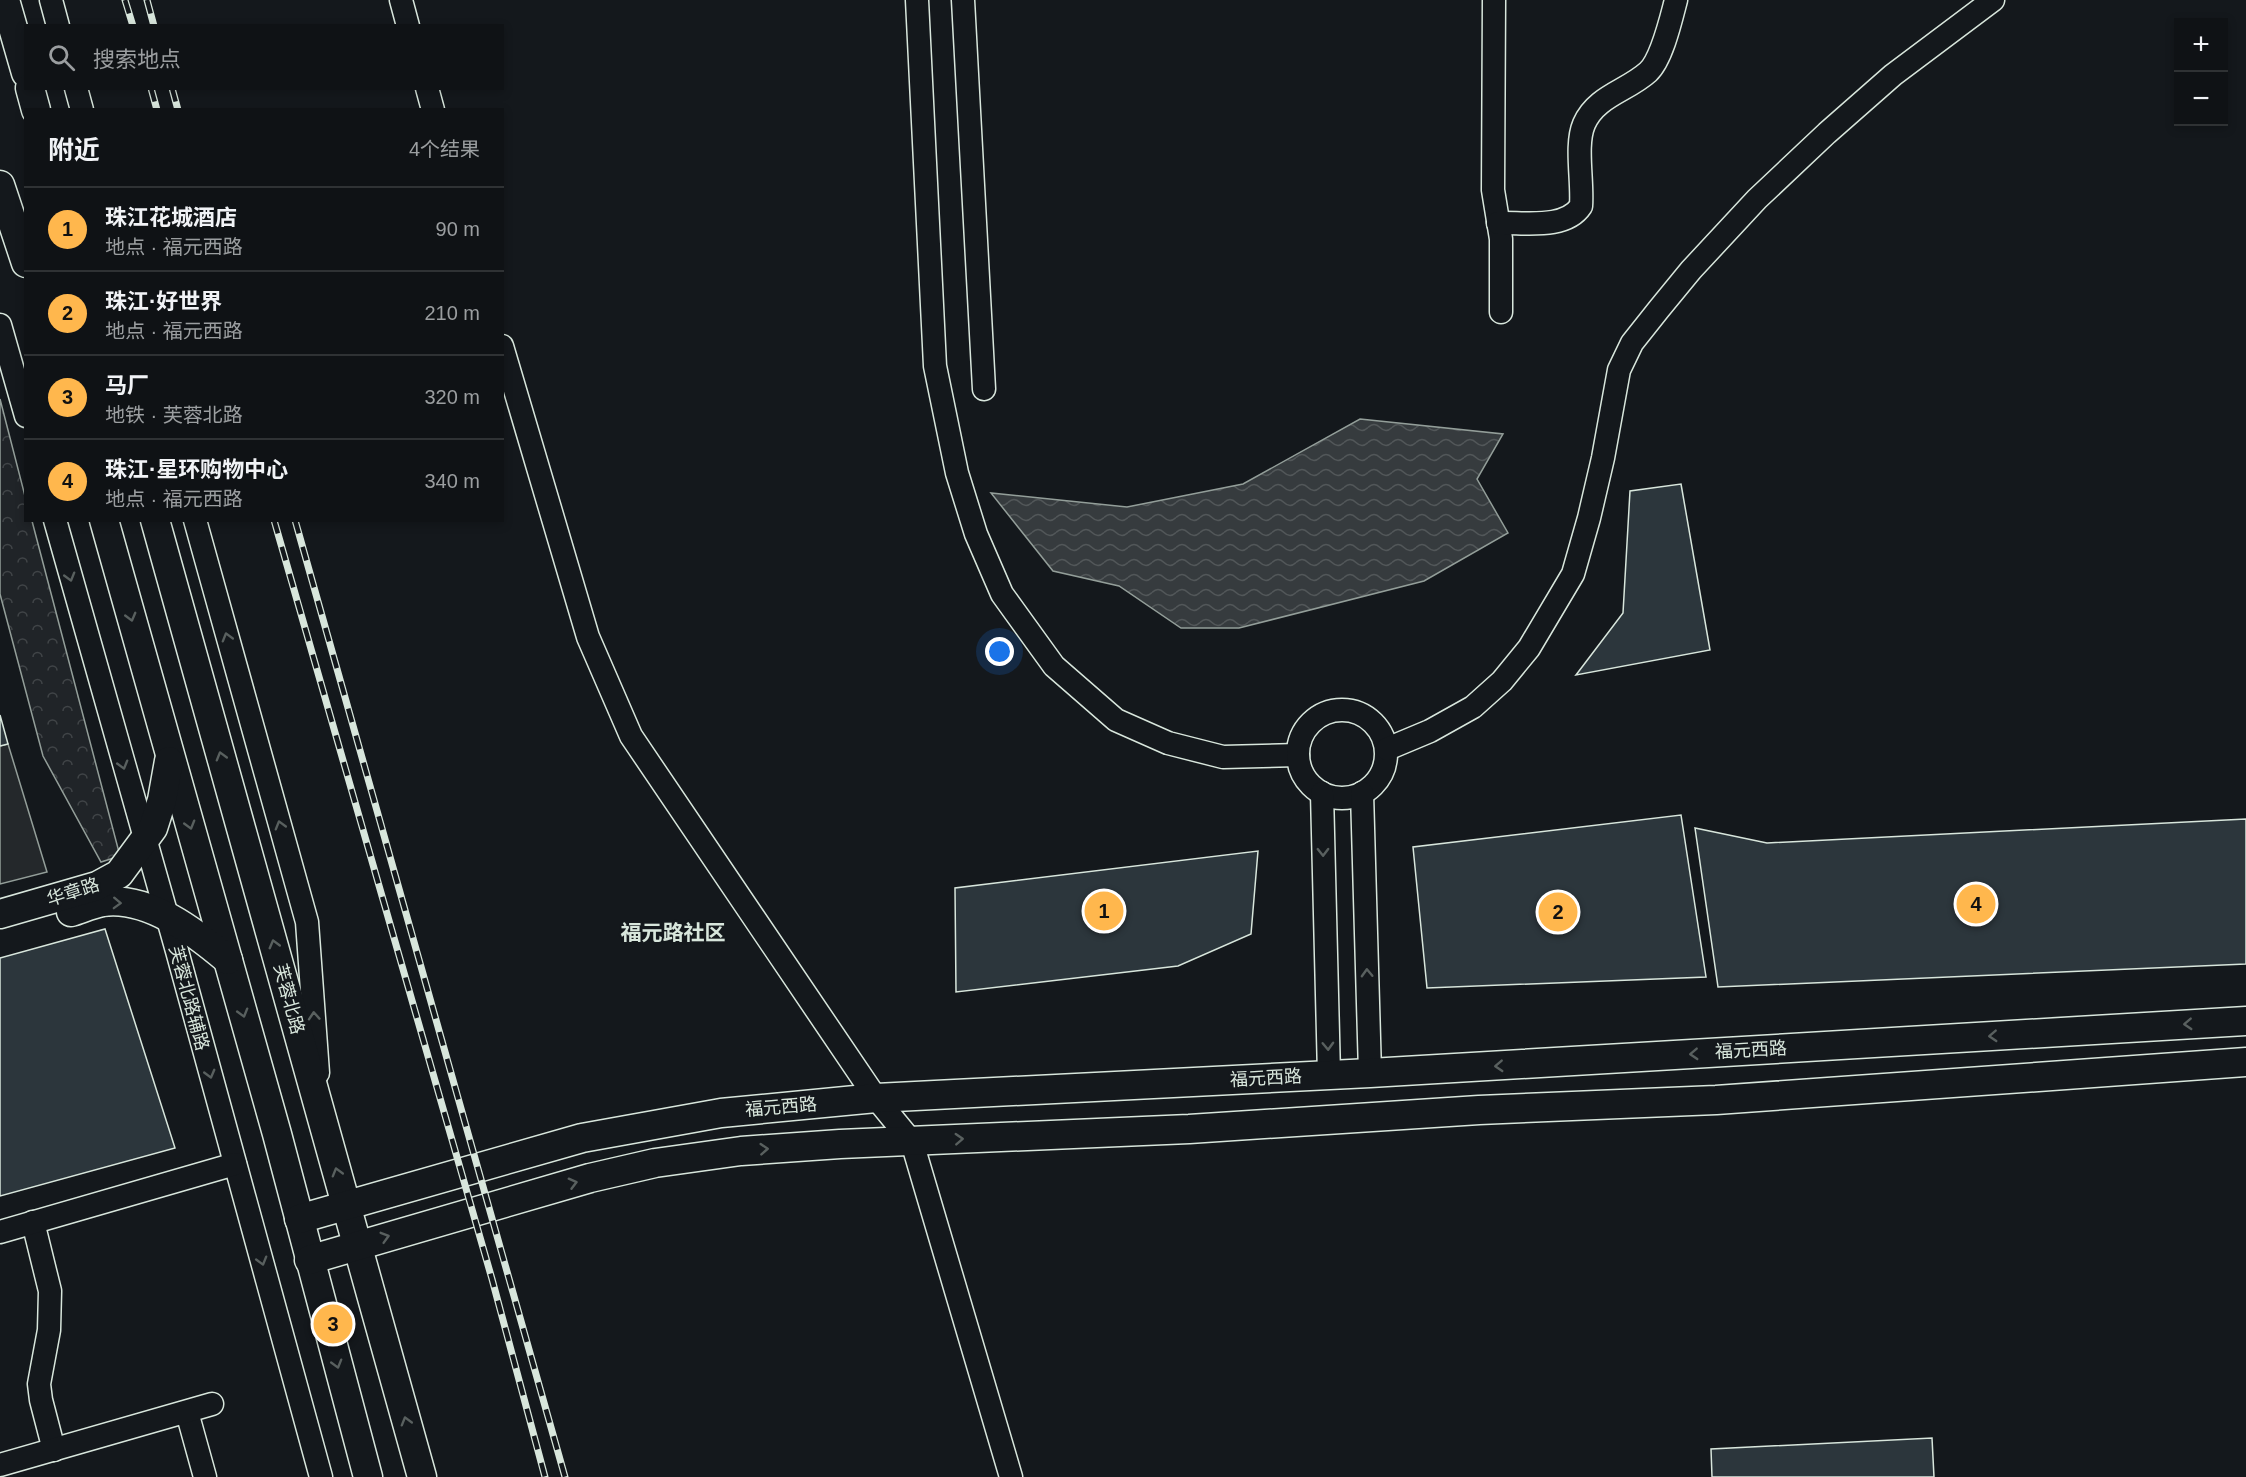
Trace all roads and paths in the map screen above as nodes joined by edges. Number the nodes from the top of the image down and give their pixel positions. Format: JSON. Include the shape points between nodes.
{"nodes":[{"id":1,"x":5,"y":0,"type":"edge"},
{"id":2,"x":51,"y":0,"type":"edge"},
{"id":3,"x":401,"y":0,"type":"edge"},
{"id":4,"x":917,"y":0,"type":"edge"},
{"id":5,"x":963,"y":0,"type":"edge"},
{"id":6,"x":1494,"y":0,"type":"edge"},
{"id":7,"x":1676,"y":0,"type":"edge"},
{"id":8,"x":1993,"y":0,"type":"edge"},
{"id":9,"x":57,"y":24,"type":"edge"},
{"id":10,"x":407,"y":24,"type":"edge"},
{"id":11,"x":24,"y":66,"type":"edge"},
{"id":12,"x":31,"y":90,"type":"edge"},
{"id":13,"x":77,"y":90,"type":"edge"},
{"id":14,"x":428,"y":90,"type":"edge"},
{"id":15,"x":35,"y":108,"type":"edge"},
{"id":16,"x":81,"y":108,"type":"edge"},
{"id":17,"x":432,"y":108,"type":"edge"},
{"id":18,"x":0,"y":185,"type":"edge"},
{"id":19,"x":1498,"y":223,"type":"junction"},
{"id":20,"x":24,"y":256,"type":"edge"},
{"id":21,"x":1501,"y":312,"type":"dead end"},
{"id":22,"x":0,"y":325,"type":"edge"},
{"id":23,"x":504,"y":353,"type":"edge"},
{"id":24,"x":984,"y":389,"type":"dead end"},
{"id":25,"x":24,"y":409,"type":"edge"},
{"id":26,"x":55,"y":522,"type":"edge"},
{"id":27,"x":105,"y":522,"type":"edge"},
{"id":28,"x":156,"y":522,"type":"edge"},
{"id":29,"x":196,"y":522,"type":"edge"},
{"id":30,"x":1387,"y":749,"type":"junction"},
{"id":31,"x":170,"y":753,"type":"junction"},
{"id":32,"x":1298,"y":755,"type":"junction"},
{"id":33,"x":1322,"y":793,"type":"junction"},
{"id":34,"x":1362,"y":793,"type":"junction"},
{"id":35,"x":145,"y":840,"type":"junction"},
{"id":36,"x":0,"y":914,"type":"edge"},
{"id":37,"x":167,"y":918,"type":"junction"},
{"id":38,"x":0,"y":933,"type":"edge"},
{"id":39,"x":228,"y":960,"type":"junction"},
{"id":40,"x":2246,"y":1021,"type":"edge"},
{"id":41,"x":2246,"y":1062,"type":"edge"},
{"id":42,"x":1370,"y":1073,"type":"junction"},
{"id":43,"x":1329,"y":1075,"type":"junction"},
{"id":44,"x":876,"y":1098,"type":"junction"},
{"id":45,"x":321,"y":1116,"type":"junction"},
{"id":46,"x":912,"y":1142,"type":"junction"},
{"id":47,"x":235,"y":1164,"type":"junction"},
{"id":48,"x":346,"y":1206,"type":"junction"},
{"id":49,"x":299,"y":1220,"type":"junction"},
{"id":50,"x":33,"y":1222,"type":"junction"},
{"id":51,"x":0,"y":1232,"type":"edge"},
{"id":52,"x":357,"y":1246,"type":"junction"},
{"id":53,"x":309,"y":1260,"type":"junction"},
{"id":54,"x":212,"y":1404,"type":"dead end"},
{"id":55,"x":187,"y":1412,"type":"junction"},
{"id":56,"x":54,"y":1450,"type":"junction"},
{"id":57,"x":0,"y":1465,"type":"edge"},
{"id":58,"x":205,"y":1477,"type":"edge"},
{"id":59,"x":321,"y":1477,"type":"edge"},
{"id":60,"x":368,"y":1477,"type":"edge"},
{"id":61,"x":422,"y":1477,"type":"edge"},
{"id":62,"x":1011,"y":1477,"type":"edge"}],
"edges":[{"from":1,"to":11,"type":"main road"},
{"from":2,"to":9,"type":"street"},
{"from":3,"to":10,"type":"street"},
{"from":4,"to":32,"type":"street","via":[[935,366],[957,473],[976,534],[1002,594],[1054,666],[1116,720],[1168,743],[1223,757]]},
{"from":5,"to":24,"type":"street"},
{"from":6,"to":19,"type":"street","via":[[1493,190]]},
{"from":7,"to":19,"type":"street","via":[[1654,63],[1647,72],[1599,104],[1584,124],[1581,206],[1575,214],[1554,222]]},
{"from":8,"to":30,"type":"street","via":[[1893,75],[1827,133],[1750,207],[1659,309],[1632,343],[1619,370],[1589,518],[1573,574],[1529,648],[1502,681],[1473,707]]},
{"from":12,"to":15,"type":"main road"},
{"from":13,"to":16,"type":"street"},
{"from":14,"to":17,"type":"street"},
{"from":18,"to":20,"type":"main road"},
{"from":19,"to":21,"type":"street"},
{"from":22,"to":25,"type":"street"},
{"from":23,"to":44,"type":"street","via":[[588,637],[631,736]]},
{"from":26,"to":35,"type":"street","name":"芙蓉北路辅路","one_way":true},
{"from":27,"to":31,"type":"main road","one_way":true},
{"from":45,"to":28,"type":"main road","name":"芙蓉北路","one_way":true},
{"from":45,"to":29,"type":"street","one_way":true,"via":[[307,922]]},
{"from":30,"to":32,"type":"street","via":[[1372,720],[1357,711],[1340,709],[1323,713],[1310,723],[1301,738]]},
{"from":30,"to":34,"type":"street","via":[[1385,767],[1376,782]]},
{"from":31,"to":35,"type":"main road","name":"华章路","via":[[157,817]]},
{"from":31,"to":39,"type":"main road","one_way":true},
{"from":32,"to":33,"type":"street","via":[[1309,783]]},
{"from":33,"to":34,"type":"street","via":[[1349,798]]},
{"from":33,"to":43,"type":"street","one_way":true},
{"from":42,"to":34,"type":"street","one_way":true},
{"from":35,"to":36,"type":"main road","name":"华章路","via":[[119,874],[97,886]]},
{"from":35,"to":37,"type":"street","name":"芙蓉北路辅路"},
{"from":38,"to":37,"type":"main road","name":"华章路","one_way":true,"via":[[102,902],[133,904]]},
{"from":37,"to":39,"type":"main road","name":"华章路","via":[[193,932]]},
{"from":37,"to":47,"type":"street","name":"芙蓉北路辅路","one_way":true},
{"from":39,"to":49,"type":"main road","one_way":true},
{"from":40,"to":42,"type":"main road","name":"福元西路","one_way":true},
{"from":46,"to":41,"type":"main road","one_way":true,"via":[[1716,1100]]},
{"from":42,"to":43,"type":"main road","name":"福元西路"},
{"from":43,"to":44,"type":"main road","name":"福元西路"},
{"from":44,"to":46,"type":"street"},
{"from":44,"to":48,"type":"main road","name":"福元西路","via":[[721,1113],[628,1128]]},
{"from":48,"to":45,"type":"main road","name":"芙蓉北路","one_way":true},
{"from":52,"to":46,"type":"main road","one_way":true,"via":[[655,1163],[741,1151]]},
{"from":46,"to":62,"type":"street"},
{"from":47,"to":50,"type":"street"},
{"from":47,"to":59,"type":"street","name":"芙蓉北路辅路","one_way":true},
{"from":48,"to":49,"type":"main road","name":"福元西路"},
{"from":48,"to":52,"type":"main road","name":"芙蓉北路"},
{"from":49,"to":53,"type":"main road"},
{"from":50,"to":51,"type":"street"},
{"from":50,"to":56,"type":"street","via":[[50,1291],[49,1330],[39,1384]]},
{"from":52,"to":53,"type":"main road"},
{"from":61,"to":52,"type":"main road","name":"芙蓉北路","one_way":true},
{"from":53,"to":60,"type":"main road","one_way":true},
{"from":54,"to":55,"type":"street"},
{"from":55,"to":56,"type":"street"},
{"from":55,"to":58,"type":"street"},
{"from":56,"to":57,"type":"street"}]}
